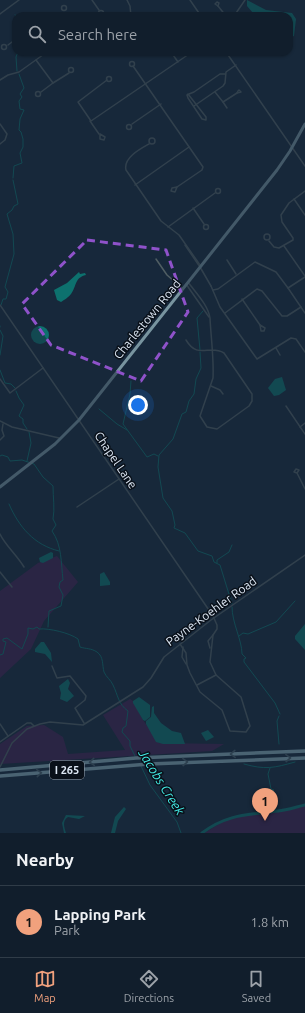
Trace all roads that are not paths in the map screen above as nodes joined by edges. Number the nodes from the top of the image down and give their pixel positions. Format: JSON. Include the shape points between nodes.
{"nodes":[{"id":1,"x":19,"y":0,"type":"edge"},
{"id":2,"x":92,"y":0,"type":"edge"},
{"id":3,"x":128,"y":0,"type":"edge"},
{"id":4,"x":190,"y":0,"type":"edge"},
{"id":5,"x":245,"y":0,"type":"edge"},
{"id":6,"x":218,"y":6,"type":"dead end"},
{"id":7,"x":99,"y":10,"type":"dead end"},
{"id":8,"x":131,"y":12,"type":"edge"},
{"id":9,"x":198,"y":12,"type":"edge"},
{"id":10,"x":223,"y":12,"type":"edge"},
{"id":11,"x":237,"y":12,"type":"edge"},
{"id":12,"x":0,"y":14,"type":"edge"},
{"id":13,"x":12,"y":42,"type":"edge"},
{"id":14,"x":7,"y":45,"type":"dead end"},
{"id":15,"x":41,"y":56,"type":"edge"},
{"id":16,"x":174,"y":56,"type":"edge"},
{"id":17,"x":186,"y":56,"type":"edge"},
{"id":18,"x":229,"y":56,"type":"edge"},
{"id":19,"x":36,"y":60,"type":"junction"},
{"id":20,"x":178,"y":62,"type":"junction"},
{"id":21,"x":236,"y":65,"type":"junction"},
{"id":22,"x":133,"y":66,"type":"dead end"},
{"id":23,"x":69,"y":73,"type":"dead end"},
{"id":24,"x":226,"y":74,"type":"junction"},
{"id":25,"x":0,"y":80,"type":"edge"},
{"id":26,"x":107,"y":80,"type":"dead end"},
{"id":27,"x":53,"y":83,"type":"junction"},
{"id":28,"x":146,"y":84,"type":"junction"},
{"id":29,"x":40,"y":92,"type":"dead end"},
{"id":30,"x":215,"y":92,"type":"junction"},
{"id":31,"x":237,"y":93,"type":"dead end"},
{"id":32,"x":189,"y":94,"type":"junction"},
{"id":33,"x":224,"y":102,"type":"junction"},
{"id":34,"x":160,"y":104,"type":"junction"},
{"id":35,"x":197,"y":104,"type":"junction"},
{"id":36,"x":194,"y":107,"type":"junction"},
{"id":37,"x":226,"y":108,"type":"dead end"},
{"id":38,"x":90,"y":121,"type":"junction"},
{"id":39,"x":0,"y":124,"type":"edge"},
{"id":40,"x":132,"y":124,"type":"dead end"},
{"id":41,"x":305,"y":124,"type":"edge"},
{"id":42,"x":100,"y":134,"type":"dead end"},
{"id":43,"x":0,"y":144,"type":"edge"},
{"id":44,"x":149,"y":144,"type":"dead end"},
{"id":45,"x":189,"y":147,"type":"junction"},
{"id":46,"x":292,"y":147,"type":"junction"},
{"id":47,"x":305,"y":166,"type":"edge"},
{"id":48,"x":135,"y":185,"type":"junction"},
{"id":49,"x":177,"y":187,"type":"dead end"},
{"id":50,"x":305,"y":191,"type":"edge"},
{"id":51,"x":215,"y":193,"type":"dead end"},
{"id":52,"x":294,"y":199,"type":"junction"},
{"id":53,"x":193,"y":208,"type":"junction"},
{"id":54,"x":305,"y":215,"type":"edge"},
{"id":55,"x":204,"y":224,"type":"dead end"},
{"id":56,"x":168,"y":227,"type":"junction"},
{"id":57,"x":269,"y":241,"type":"dead end"},
{"id":58,"x":284,"y":246,"type":"junction"},
{"id":59,"x":156,"y":259,"type":"dead end"},
{"id":60,"x":227,"y":260,"type":"dead end"},
{"id":61,"x":200,"y":266,"type":"junction"},
{"id":62,"x":237,"y":274,"type":"junction"},
{"id":63,"x":305,"y":277,"type":"edge"},
{"id":64,"x":187,"y":283,"type":"junction"},
{"id":65,"x":212,"y":286,"type":"junction"},
{"id":66,"x":288,"y":288,"type":"junction"},
{"id":67,"x":183,"y":289,"type":"junction"},
{"id":68,"x":242,"y":299,"type":"junction"},
{"id":69,"x":0,"y":305,"type":"edge"},
{"id":70,"x":301,"y":307,"type":"junction"},
{"id":71,"x":225,"y":313,"type":"junction"},
{"id":72,"x":305,"y":313,"type":"edge"},
{"id":73,"x":260,"y":325,"type":"dead end"},
{"id":74,"x":186,"y":340,"type":"dead end"},
{"id":75,"x":276,"y":348,"type":"junction"},
{"id":76,"x":212,"y":350,"type":"junction"},
{"id":77,"x":305,"y":352,"type":"edge"},
{"id":78,"x":280,"y":355,"type":"dead end"},
{"id":79,"x":43,"y":368,"type":"junction"},
{"id":80,"x":0,"y":379,"type":"edge"},
{"id":81,"x":211,"y":386,"type":"junction"},
{"id":82,"x":223,"y":394,"type":"dead end"},
{"id":83,"x":286,"y":406,"type":"dead end"},
{"id":84,"x":79,"y":420,"type":"junction"},
{"id":85,"x":0,"y":422,"type":"edge"},
{"id":86,"x":305,"y":423,"type":"edge"},
{"id":87,"x":3,"y":424,"type":"junction"},
{"id":88,"x":300,"y":427,"type":"junction"},
{"id":89,"x":1,"y":430,"type":"edge"},
{"id":90,"x":305,"y":434,"type":"edge"},
{"id":91,"x":60,"y":439,"type":"junction"},
{"id":92,"x":0,"y":440,"type":"edge"},
{"id":93,"x":297,"y":473,"type":"dead end"},
{"id":94,"x":119,"y":479,"type":"junction"},
{"id":95,"x":0,"y":487,"type":"edge"},
{"id":96,"x":305,"y":488,"type":"edge"},
{"id":97,"x":78,"y":507,"type":"dead end"},
{"id":98,"x":0,"y":534,"type":"edge"},
{"id":99,"x":305,"y":556,"type":"edge"},
{"id":100,"x":24,"y":566,"type":"dead end"},
{"id":101,"x":0,"y":572,"type":"edge"},
{"id":102,"x":12,"y":587,"type":"dead end"},
{"id":103,"x":213,"y":618,"type":"junction"},
{"id":104,"x":180,"y":644,"type":"junction"},
{"id":105,"x":183,"y":647,"type":"junction"},
{"id":106,"x":186,"y":665,"type":"junction"},
{"id":107,"x":52,"y":666,"type":"dead end"},
{"id":108,"x":216,"y":675,"type":"junction"},
{"id":109,"x":197,"y":685,"type":"junction"},
{"id":110,"x":0,"y":724,"type":"edge"},
{"id":111,"x":84,"y":724,"type":"junction"},
{"id":112,"x":34,"y":726,"type":"junction"},
{"id":113,"x":8,"y":736,"type":"junction"},
{"id":114,"x":0,"y":742,"type":"edge"},
{"id":115,"x":305,"y":752,"type":"edge"},
{"id":116,"x":305,"y":758,"type":"edge"},
{"id":117,"x":0,"y":767,"type":"edge"},
{"id":118,"x":0,"y":776,"type":"edge"}],
"edges":[{"from":1,"to":12,"type":"street"},
{"from":2,"to":7,"type":"street"},
{"from":3,"to":8,"type":"street"},
{"from":4,"to":9,"type":"street"},
{"from":5,"to":11,"type":"street"},
{"from":6,"to":10,"type":"street"},
{"from":13,"to":14,"type":"street"},
{"from":15,"to":19,"type":"street"},
{"from":16,"to":20,"type":"street"},
{"from":17,"to":20,"type":"street"},
{"from":18,"to":21,"type":"street"},
{"from":19,"to":25,"type":"street","via":[[19,72]]},
{"from":19,"to":27,"type":"street"},
{"from":20,"to":28,"type":"street"},
{"from":21,"to":24,"type":"street"},
{"from":21,"to":46,"type":"street"},
{"from":22,"to":28,"type":"street"},
{"from":23,"to":27,"type":"street"},
{"from":24,"to":30,"type":"street","via":[[224,85]]},
{"from":24,"to":32,"type":"street","via":[[220,74]]},
{"from":26,"to":38,"type":"street","via":[[78,100]]},
{"from":27,"to":29,"type":"street"},
{"from":28,"to":34,"type":"street"},
{"from":28,"to":38,"type":"street"},
{"from":30,"to":33,"type":"street"},
{"from":30,"to":35,"type":"street"},
{"from":31,"to":33,"type":"street"},
{"from":32,"to":35,"type":"street"},
{"from":32,"to":36,"type":"street","via":[[187,96]]},
{"from":33,"to":37,"type":"street"},
{"from":34,"to":40,"type":"street"},
{"from":34,"to":45,"type":"street"},
{"from":35,"to":36,"type":"street"},
{"from":35,"to":36,"type":"street","via":[[206,120],[203,120]]},
{"from":38,"to":42,"type":"street"},
{"from":39,"to":43,"type":"street","via":[[7,136]]},
{"from":41,"to":46,"type":"main road","name":"Charlestown Road"},
{"from":44,"to":48,"type":"street","via":[[126,162],[126,170]]},
{"from":45,"to":48,"type":"street"},
{"from":45,"to":49,"type":"street","via":[[203,168]]},
{"from":46,"to":47,"type":"street"},
{"from":46,"to":61,"type":"main road","name":"Charlestown Road","via":[[277,170]]},
{"from":48,"to":56,"type":"street"},
{"from":50,"to":52,"type":"street"},
{"from":51,"to":53,"type":"street"},
{"from":52,"to":54,"type":"street"},
{"from":52,"to":58,"type":"street","via":[[282,215],[282,222],[293,238]]},
{"from":53,"to":55,"type":"street"},
{"from":53,"to":56,"type":"street"},
{"from":56,"to":61,"type":"street","via":[[176,232]]},
{"from":57,"to":58,"type":"street","via":[[276,248]]},
{"from":58,"to":63,"type":"street"},
{"from":59,"to":67,"type":"street","via":[[167,275]]},
{"from":60,"to":62,"type":"street"},
{"from":61,"to":64,"type":"main road","name":"Charlestown Road"},
{"from":61,"to":65,"type":"street"},
{"from":62,"to":65,"type":"street","via":[[216,291]]},
{"from":62,"to":66,"type":"street","via":[[258,262],[276,272]]},
{"from":63,"to":66,"type":"street"},
{"from":64,"to":67,"type":"main road","name":"Charlestown Road"},
{"from":64,"to":76,"type":"street","via":[[206,308],[210,318]]},
{"from":65,"to":71,"type":"street"},
{"from":66,"to":70,"type":"street"},
{"from":67,"to":84,"type":"main road","name":"Charlestown Road"},
{"from":68,"to":70,"type":"street","via":[[253,291],[260,290],[282,316],[287,316]]},
{"from":68,"to":71,"type":"street"},
{"from":68,"to":73,"type":"street"},
{"from":69,"to":79,"type":"street","name":"Chapel Lane"},
{"from":70,"to":72,"type":"street"},
{"from":71,"to":75,"type":"street","via":[[257,359]]},
{"from":74,"to":76,"type":"street","via":[[194,350]]},
{"from":75,"to":77,"type":"street","via":[[292,338],[297,340]]},
{"from":75,"to":78,"type":"street"},
{"from":76,"to":81,"type":"street","via":[[214,376]]},
{"from":76,"to":81,"type":"street","via":[[225,354],[251,392],[252,402],[219,428],[210,429],[202,421],[200,414]]},
{"from":79,"to":80,"type":"street","via":[[9,393]]},
{"from":79,"to":84,"type":"street","name":"Chapel Lane"},
{"from":81,"to":82,"type":"street"},
{"from":83,"to":88,"type":"street"},
{"from":84,"to":91,"type":"main road","name":"Charlestown Road"},
{"from":84,"to":94,"type":"street","name":"Chapel Lane"},
{"from":85,"to":87,"type":"street"},
{"from":86,"to":88,"type":"street"},
{"from":87,"to":89,"type":"street"},
{"from":87,"to":91,"type":"street"},
{"from":88,"to":90,"type":"street"},
{"from":89,"to":92,"type":"street","via":[[4,436]]},
{"from":91,"to":95,"type":"main road","name":"Charlestown Road"},
{"from":93,"to":96,"type":"street"},
{"from":94,"to":97,"type":"street"},
{"from":94,"to":103,"type":"street","name":"Chapel Lane"},
{"from":98,"to":100,"type":"street"},
{"from":99,"to":103,"type":"street","name":"Payne-Koehler Road"},
{"from":101,"to":102,"type":"street"},
{"from":103,"to":104,"type":"street","name":"Payne-Koehler Road"},
{"from":103,"to":108,"type":"street","name":"Chapel Lane","via":[[217,625],[210,648],[210,662]]},
{"from":104,"to":105,"type":"street"},
{"from":104,"to":111,"type":"street","name":"Payne-Koehler Road","via":[[162,659],[145,685]]},
{"from":105,"to":106,"type":"street"},
{"from":105,"to":106,"type":"street","via":[[182,657]]},
{"from":106,"to":109,"type":"street"},
{"from":107,"to":111,"type":"street","via":[[57,678],[70,676],[86,696],[75,708]]},
{"from":108,"to":109,"type":"street"},
{"from":108,"to":109,"type":"street","via":[[241,697],[250,722],[246,732],[230,731],[222,710],[200,692]]},
{"from":110,"to":113,"type":"street"},
{"from":111,"to":112,"type":"street","via":[[50,722]]},
{"from":112,"to":113,"type":"street","via":[[27,723]]},
{"from":112,"to":117,"type":"street","via":[[14,740]]},
{"from":113,"to":114,"type":"street"},
{"from":115,"to":117,"type":"highway","number":"I 265","one_way":true},
{"from":118,"to":116,"type":"highway","number":"I 265","one_way":true,"via":[[146,764]]}]}
